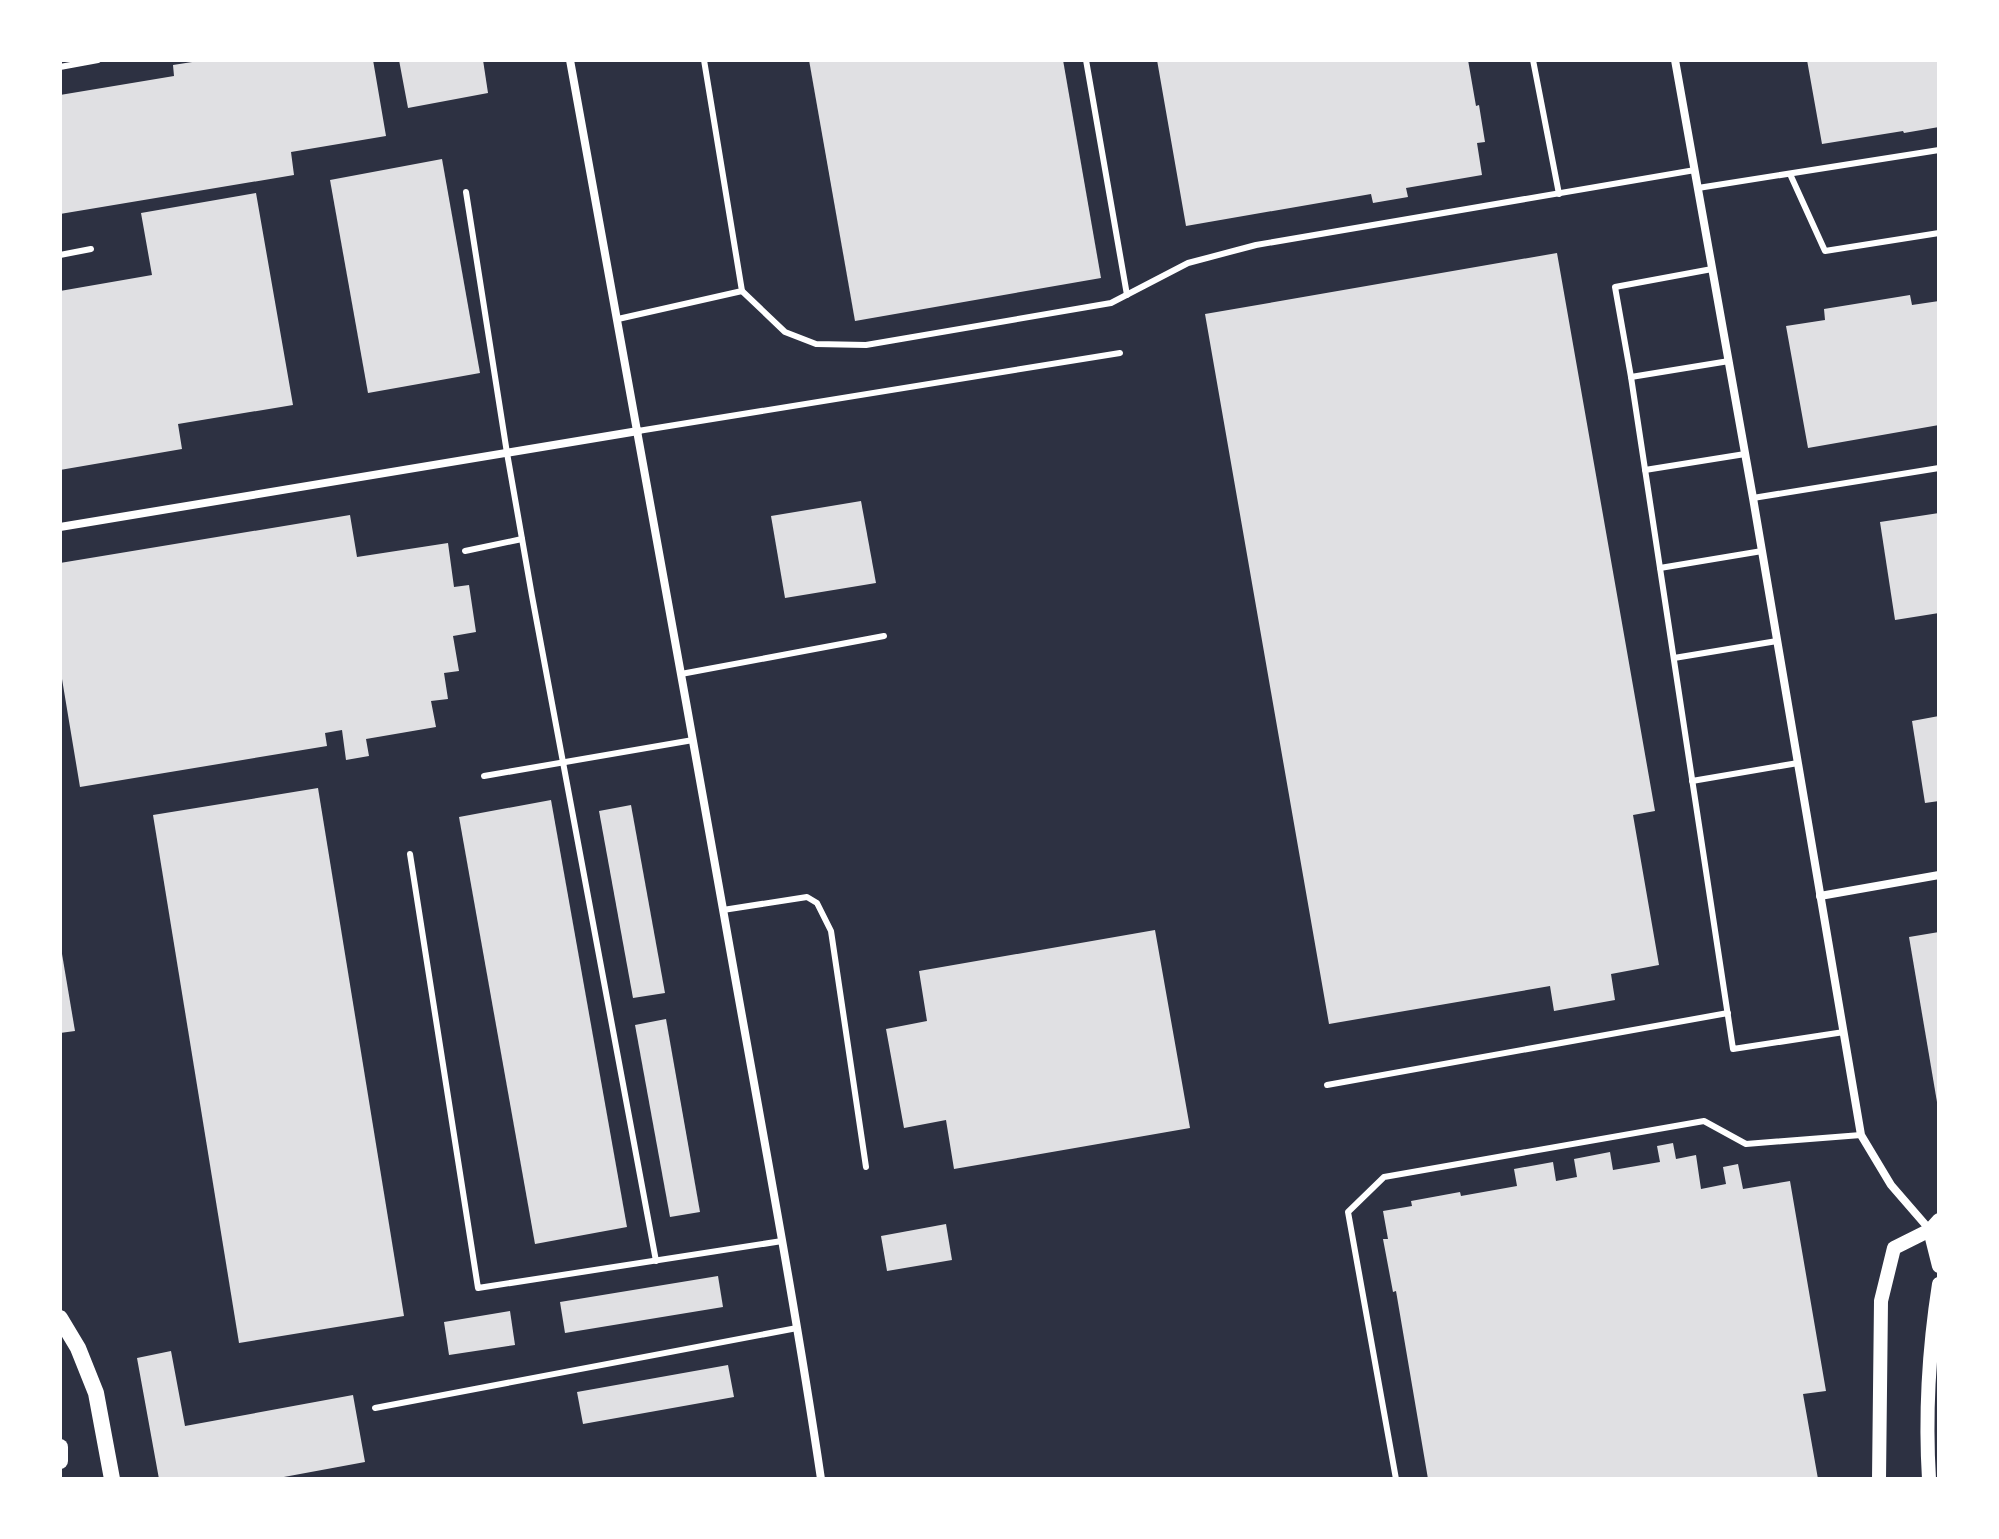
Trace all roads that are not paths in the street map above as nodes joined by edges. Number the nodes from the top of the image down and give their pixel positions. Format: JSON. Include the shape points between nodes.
{"nodes":[{"id":1,"x":98,"y":60,"type":"edge"},
{"id":2,"x":570,"y":60,"type":"edge"},
{"id":3,"x":704,"y":60,"type":"edge"},
{"id":4,"x":1086,"y":60,"type":"edge"},
{"id":5,"x":1533,"y":60,"type":"edge"},
{"id":6,"x":1675,"y":60,"type":"edge"},
{"id":7,"x":60,"y":67,"type":"edge"},
{"id":8,"x":1939,"y":150,"type":"edge"},
{"id":9,"x":1695,"y":170,"type":"junction"},
{"id":10,"x":1790,"y":174,"type":"junction"},
{"id":11,"x":1698,"y":188,"type":"junction"},
{"id":12,"x":466,"y":192,"type":"dead end"},
{"id":13,"x":1559,"y":194,"type":"junction"},
{"id":14,"x":1939,"y":233,"type":"edge"},
{"id":15,"x":91,"y":249,"type":"dead end"},
{"id":16,"x":60,"y":255,"type":"edge"},
{"id":17,"x":1712,"y":269,"type":"junction"},
{"id":18,"x":742,"y":291,"type":"junction"},
{"id":19,"x":1127,"y":295,"type":"junction"},
{"id":20,"x":618,"y":319,"type":"junction"},
{"id":21,"x":1120,"y":353,"type":"dead end"},
{"id":22,"x":1729,"y":361,"type":"junction"},
{"id":23,"x":1631,"y":377,"type":"junction"},
{"id":24,"x":638,"y":431,"type":"junction"},
{"id":25,"x":507,"y":453,"type":"junction"},
{"id":26,"x":1745,"y":454,"type":"junction"},
{"id":27,"x":1939,"y":468,"type":"edge"},
{"id":28,"x":1645,"y":470,"type":"junction"},
{"id":29,"x":1753,"y":498,"type":"junction"},
{"id":30,"x":60,"y":527,"type":"edge"},
{"id":31,"x":522,"y":539,"type":"junction"},
{"id":32,"x":465,"y":551,"type":"dead end"},
{"id":33,"x":1762,"y":551,"type":"junction"},
{"id":34,"x":1660,"y":568,"type":"junction"},
{"id":35,"x":884,"y":636,"type":"dead end"},
{"id":36,"x":1777,"y":641,"type":"junction"},
{"id":37,"x":1674,"y":658,"type":"junction"},
{"id":38,"x":681,"y":674,"type":"junction"},
{"id":39,"x":693,"y":740,"type":"junction"},
{"id":40,"x":562,"y":763,"type":"junction"},
{"id":41,"x":1798,"y":763,"type":"junction"},
{"id":42,"x":484,"y":776,"type":"dead end"},
{"id":43,"x":1692,"y":781,"type":"junction"},
{"id":44,"x":410,"y":854,"type":"dead end"},
{"id":45,"x":1939,"y":875,"type":"edge"},
{"id":46,"x":1820,"y":896,"type":"junction"},
{"id":47,"x":723,"y":910,"type":"junction"},
{"id":48,"x":1728,"y":1013,"type":"junction"},
{"id":49,"x":1844,"y":1032,"type":"junction"},
{"id":50,"x":1327,"y":1085,"type":"dead end"},
{"id":51,"x":1861,"y":1135,"type":"junction"},
{"id":52,"x":866,"y":1167,"type":"dead end"},
{"id":53,"x":1935,"y":1225,"type":"edge"},
{"id":54,"x":782,"y":1241,"type":"junction"},
{"id":55,"x":656,"y":1261,"type":"junction"},
{"id":56,"x":1939,"y":1266,"type":"edge"},
{"id":57,"x":1939,"y":1284,"type":"edge"},
{"id":58,"x":60,"y":1318,"type":"edge"},
{"id":59,"x":797,"y":1328,"type":"junction"},
{"id":60,"x":1934,"y":1379,"type":"edge"},
{"id":61,"x":375,"y":1408,"type":"dead end"},
{"id":62,"x":60,"y":1447,"type":"edge"},
{"id":63,"x":60,"y":1461,"type":"edge"},
{"id":64,"x":112,"y":1479,"type":"edge"},
{"id":65,"x":821,"y":1479,"type":"edge"},
{"id":66,"x":1396,"y":1479,"type":"edge"},
{"id":67,"x":1879,"y":1479,"type":"edge"},
{"id":68,"x":1929,"y":1479,"type":"edge"}],
"edges":[{"from":1,"to":7,"type":"lane"},
{"from":2,"to":20,"type":"street"},
{"from":3,"to":18,"type":"lane"},
{"from":4,"to":19,"type":"lane"},
{"from":5,"to":13,"type":"lane"},
{"from":6,"to":9,"type":"street"},
{"from":8,"to":10,"type":"lane"},
{"from":9,"to":11,"type":"street"},
{"from":9,"to":13,"type":"lane"},
{"from":10,"to":11,"type":"lane"},
{"from":10,"to":14,"type":"lane","via":[[1825,251]]},
{"from":11,"to":17,"type":"street"},
{"from":12,"to":25,"type":"lane"},
{"from":13,"to":19,"type":"lane","via":[[1256,245],[1188,263]]},
{"from":15,"to":16,"type":"lane"},
{"from":17,"to":22,"type":"street"},
{"from":17,"to":23,"type":"lane","via":[[1615,287]]},
{"from":18,"to":19,"type":"lane","via":[[785,332],[816,344],[866,345],[1111,303]]},
{"from":18,"to":20,"type":"lane"},
{"from":20,"to":24,"type":"street"},
{"from":21,"to":24,"type":"lane"},
{"from":22,"to":23,"type":"lane"},
{"from":22,"to":26,"type":"street"},
{"from":23,"to":28,"type":"lane"},
{"from":24,"to":25,"type":"street"},
{"from":24,"to":38,"type":"street"},
{"from":25,"to":30,"type":"street"},
{"from":25,"to":31,"type":"lane"},
{"from":26,"to":28,"type":"lane"},
{"from":26,"to":29,"type":"street"},
{"from":27,"to":29,"type":"lane"},
{"from":28,"to":34,"type":"lane"},
{"from":29,"to":33,"type":"street"},
{"from":31,"to":32,"type":"lane"},
{"from":31,"to":40,"type":"lane"},
{"from":33,"to":34,"type":"lane"},
{"from":33,"to":36,"type":"street"},
{"from":34,"to":37,"type":"lane"},
{"from":35,"to":38,"type":"lane"},
{"from":36,"to":37,"type":"lane"},
{"from":36,"to":41,"type":"street"},
{"from":37,"to":43,"type":"lane"},
{"from":38,"to":39,"type":"street"},
{"from":39,"to":40,"type":"lane"},
{"from":39,"to":47,"type":"street"},
{"from":40,"to":42,"type":"lane"},
{"from":40,"to":55,"type":"lane"},
{"from":41,"to":43,"type":"lane"},
{"from":41,"to":46,"type":"street"},
{"from":43,"to":48,"type":"lane"},
{"from":44,"to":55,"type":"lane","via":[[478,1288]]},
{"from":45,"to":46,"type":"street"},
{"from":46,"to":49,"type":"street"},
{"from":47,"to":52,"type":"lane","via":[[807,897],[817,903],[831,931]]},
{"from":47,"to":54,"type":"street"},
{"from":48,"to":49,"type":"lane","via":[[1733,1049]]},
{"from":48,"to":50,"type":"lane"},
{"from":49,"to":51,"type":"street"},
{"from":51,"to":53,"type":"street","via":[[1891,1185]]},
{"from":51,"to":66,"type":"lane","via":[[1746,1144],[1704,1121],[1384,1177],[1348,1212]]},
{"from":53,"to":56,"type":"street"},
{"from":53,"to":67,"type":"street","via":[[1894,1248],[1881,1301]]},
{"from":54,"to":55,"type":"lane"},
{"from":54,"to":59,"type":"street"},
{"from":57,"to":60,"type":"street","via":[[1931,1331]]},
{"from":58,"to":64,"type":"main road","via":[[96,1393]]},
{"from":59,"to":61,"type":"lane"},
{"from":59,"to":65,"type":"street"},
{"from":60,"to":68,"type":"street"},
{"from":62,"to":63,"type":"main road"}]}
